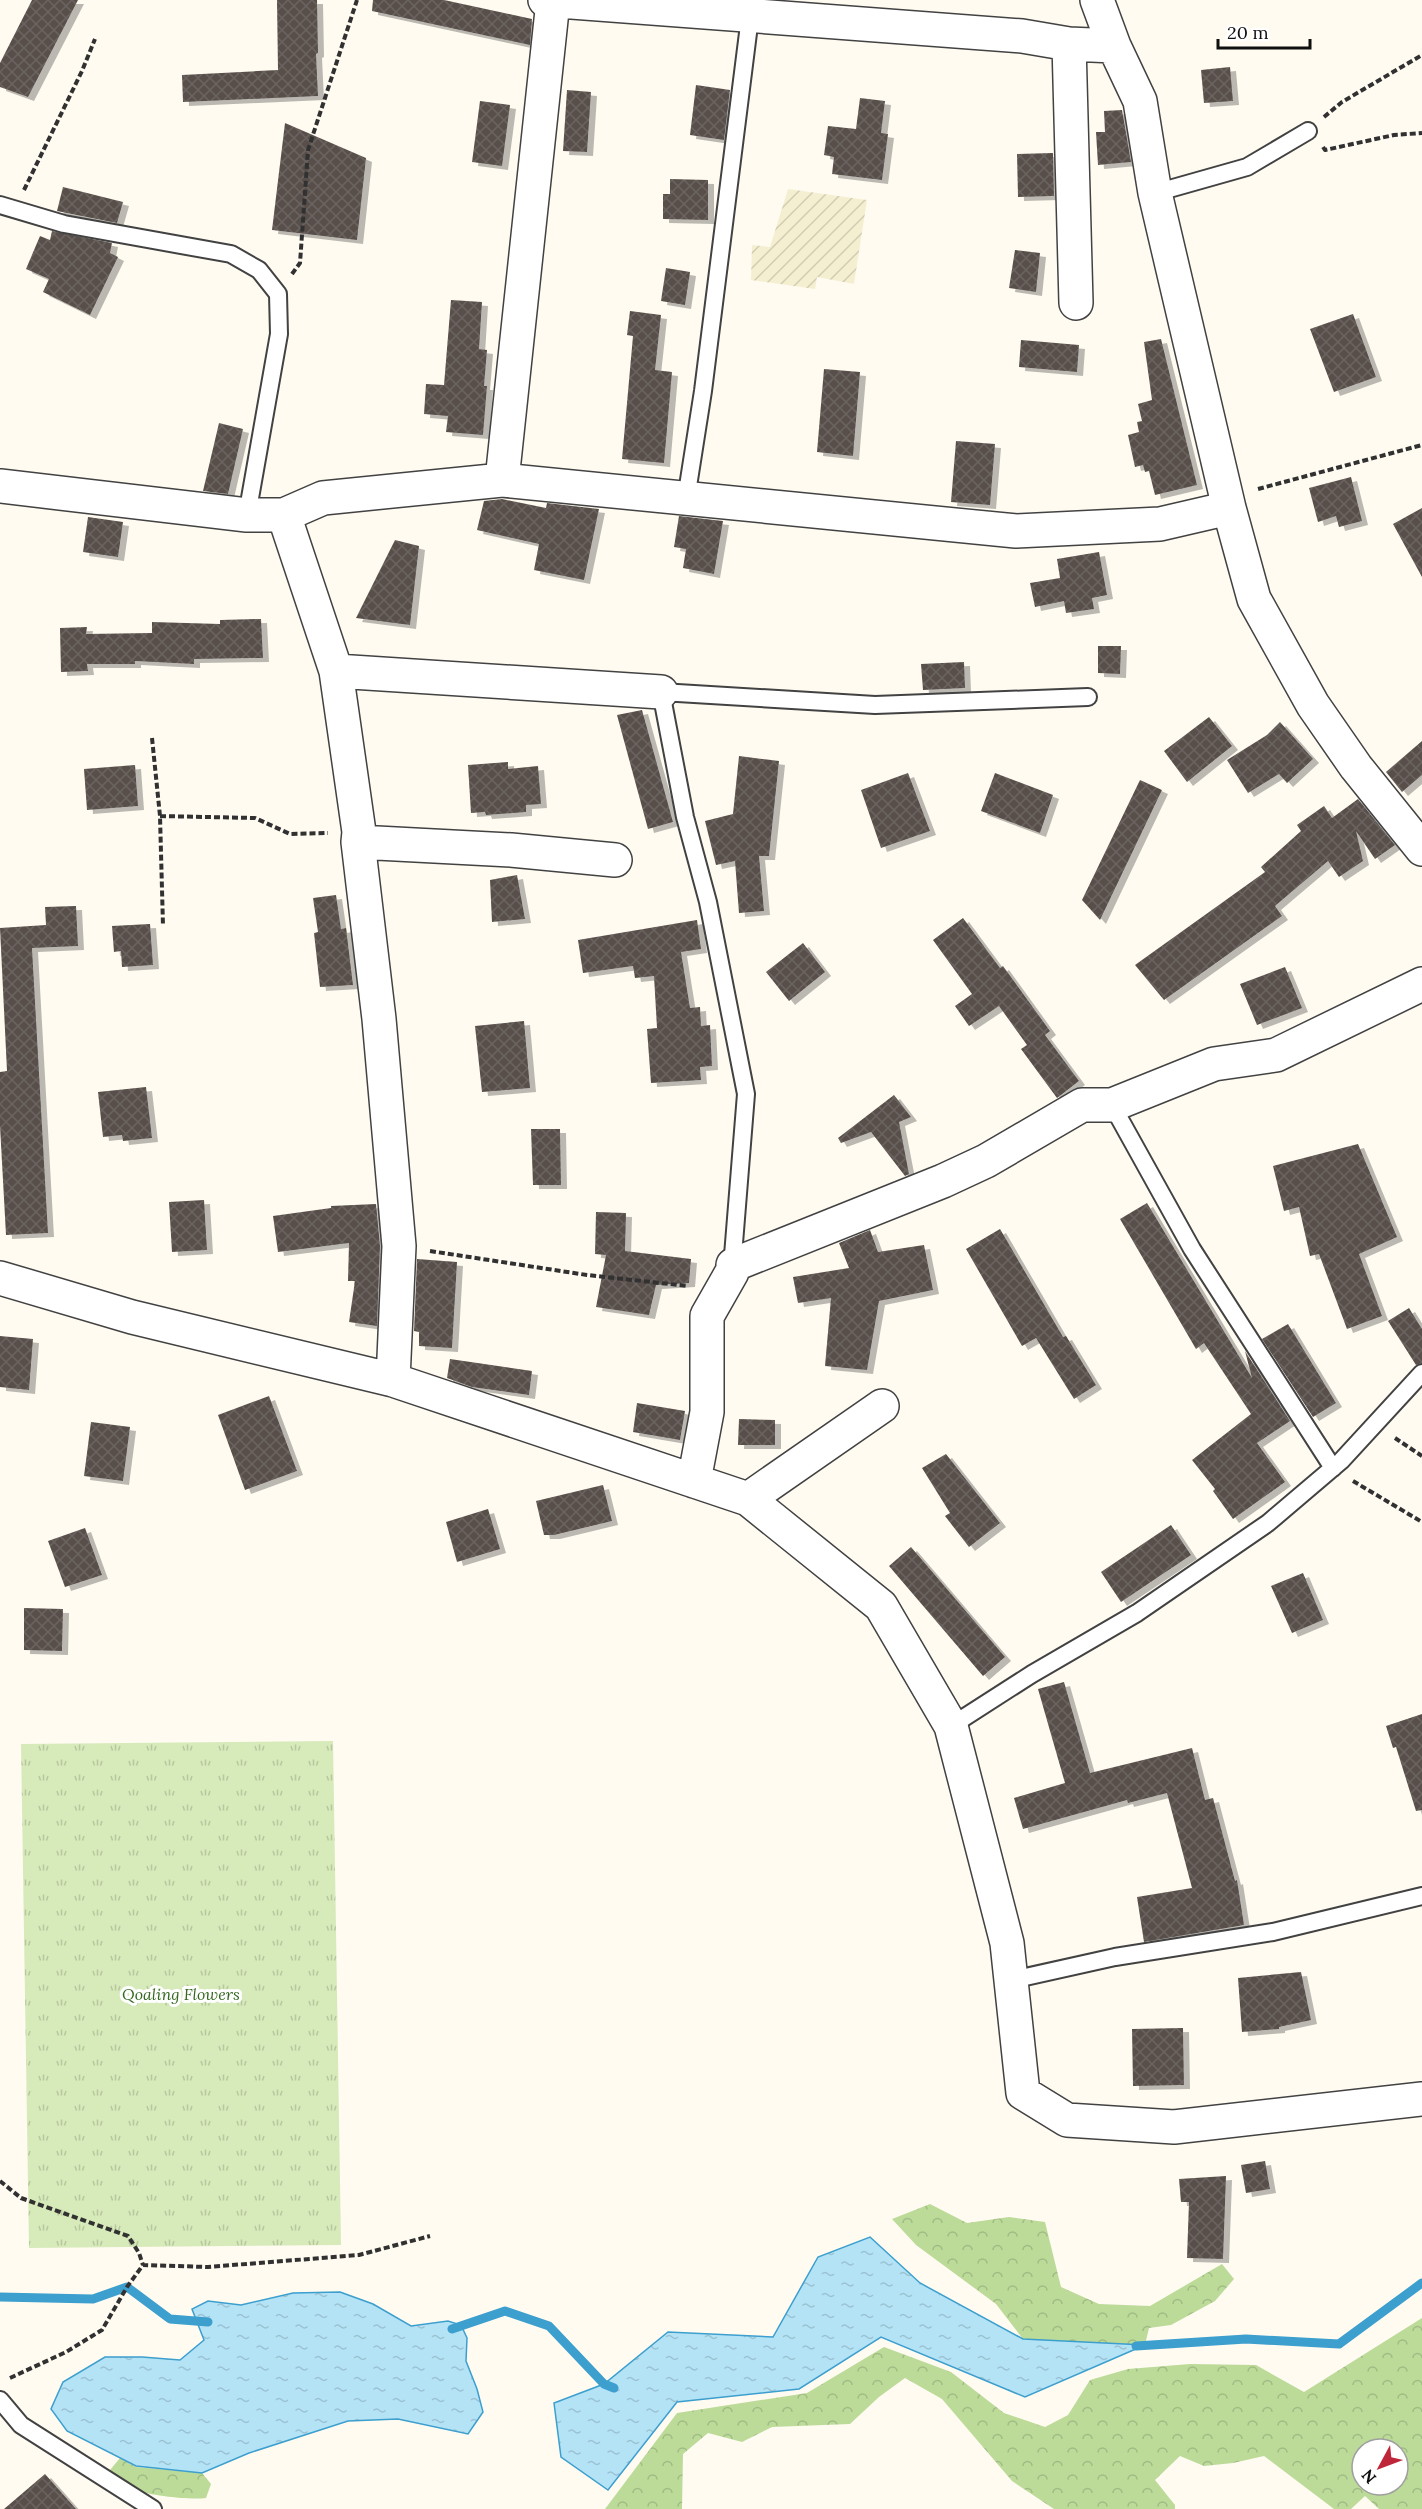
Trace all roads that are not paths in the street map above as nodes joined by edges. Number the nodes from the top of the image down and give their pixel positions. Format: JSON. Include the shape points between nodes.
{"nodes":[{"id":1,"x":1097,"y":0,"type":"edge"},
{"id":2,"x":549,"y":1,"type":"edge"},
{"id":3,"x":750,"y":16,"type":"junction"},
{"id":4,"x":1069,"y":44,"type":"junction"},
{"id":5,"x":1114,"y":46,"type":"junction"},
{"id":6,"x":1308,"y":131,"type":"road end"},
{"id":7,"x":1155,"y":193,"type":"junction"},
{"id":8,"x":7,"y":207,"type":"edge"},
{"id":9,"x":1076,"y":303,"type":"dead end"},
{"id":10,"x":502,"y":480,"type":"junction"},
{"id":11,"x":0,"y":486,"type":"edge"},
{"id":12,"x":686,"y":498,"type":"junction"},
{"id":13,"x":1229,"y":508,"type":"junction"},
{"id":14,"x":247,"y":515,"type":"junction"},
{"id":15,"x":284,"y":515,"type":"junction"},
{"id":16,"x":336,"y":671,"type":"junction"},
{"id":17,"x":662,"y":692,"type":"junction"},
{"id":18,"x":1088,"y":697,"type":"dead end"},
{"id":19,"x":358,"y":837,"type":"junction"},
{"id":20,"x":1422,"y":849,"type":"edge"},
{"id":21,"x":615,"y":860,"type":"dead end"},
{"id":22,"x":1422,"y":984,"type":"edge"},
{"id":23,"x":1112,"y":1105,"type":"junction"},
{"id":24,"x":728,"y":1276,"type":"junction"},
{"id":25,"x":0,"y":1278,"type":"edge"},
{"id":26,"x":1422,"y":1373,"type":"edge"},
{"id":27,"x":393,"y":1380,"type":"junction"},
{"id":28,"x":882,"y":1406,"type":"dead end"},
{"id":29,"x":1333,"y":1468,"type":"junction"},
{"id":30,"x":694,"y":1481,"type":"junction"},
{"id":31,"x":748,"y":1499,"type":"junction"},
{"id":32,"x":951,"y":1726,"type":"junction"},
{"id":33,"x":1422,"y":1896,"type":"edge"},
{"id":34,"x":1012,"y":1980,"type":"junction"},
{"id":35,"x":1422,"y":2099,"type":"edge"},
{"id":36,"x":0,"y":2400,"type":"edge"},
{"id":37,"x":153,"y":2509,"type":"edge"}],
"edges":[{"from":1,"to":5,"type":"street"},
{"from":2,"to":3,"type":"street"},
{"from":2,"to":10,"type":"street"},
{"from":3,"to":4,"type":"street","via":[[1022,36]]},
{"from":3,"to":12,"type":"lane"},
{"from":4,"to":5,"type":"street"},
{"from":4,"to":9,"type":"street"},
{"from":5,"to":7,"type":"street","via":[[1140,101]]},
{"from":6,"to":7,"type":"lane","via":[[1247,167]]},
{"from":7,"to":13,"type":"street"},
{"from":8,"to":14,"type":"lane","via":[[64,224],[231,254],[259,270],[278,294],[279,334]]},
{"from":10,"to":12,"type":"street"},
{"from":10,"to":15,"type":"street","via":[[323,498]]},
{"from":11,"to":14,"type":"street"},
{"from":12,"to":13,"type":"street","via":[[1016,531],[1160,524]]},
{"from":13,"to":20,"type":"street","via":[[1254,599],[1303,686],[1356,766]]},
{"from":14,"to":15,"type":"street"},
{"from":15,"to":16,"type":"street"},
{"from":16,"to":17,"type":"street"},
{"from":16,"to":19,"type":"street"},
{"from":17,"to":18,"type":"lane","via":[[875,705]]},
{"from":17,"to":24,"type":"lane","via":[[746,1094]]},
{"from":19,"to":21,"type":"street"},
{"from":19,"to":27,"type":"street","via":[[399,1246]]},
{"from":22,"to":23,"type":"street","via":[[1276,1055],[1214,1064]]},
{"from":23,"to":24,"type":"street","via":[[1082,1105],[986,1161]]},
{"from":23,"to":29,"type":"lane","via":[[1192,1250]]},
{"from":24,"to":30,"type":"street","via":[[707,1316],[706,1412]]},
{"from":25,"to":27,"type":"street","via":[[132,1317]]},
{"from":26,"to":29,"type":"lane"},
{"from":27,"to":30,"type":"street"},
{"from":28,"to":31,"type":"street"},
{"from":29,"to":32,"type":"lane","via":[[1268,1523],[1137,1613]]},
{"from":30,"to":31,"type":"street"},
{"from":31,"to":32,"type":"street","via":[[881,1606]]},
{"from":32,"to":34,"type":"street","via":[[1007,1943]]},
{"from":33,"to":34,"type":"lane","via":[[1273,1932],[1115,1957]]},
{"from":34,"to":35,"type":"street","via":[[1023,2093],[1067,2120],[1174,2127]]},
{"from":36,"to":37,"type":"lane","via":[[21,2425]]}]}
